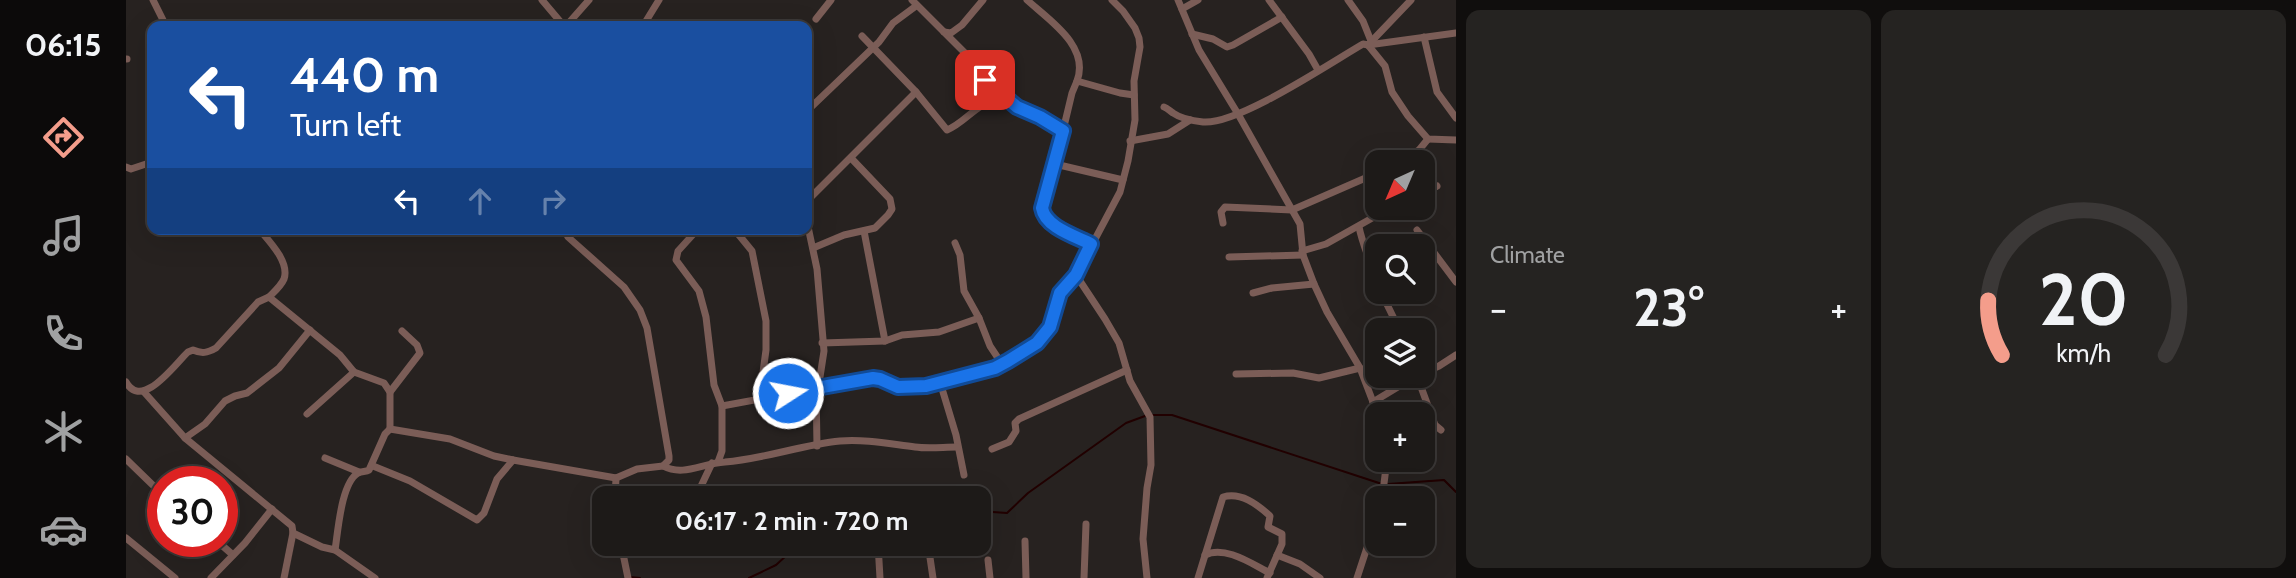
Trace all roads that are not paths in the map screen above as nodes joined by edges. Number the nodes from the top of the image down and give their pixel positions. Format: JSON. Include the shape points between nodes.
{"nodes":[{"id":1,"x":153,"y":0,"type":"edge"},
{"id":2,"x":542,"y":0,"type":"edge"},
{"id":3,"x":589,"y":0,"type":"edge"},
{"id":4,"x":659,"y":0,"type":"edge"},
{"id":5,"x":831,"y":0,"type":"edge"},
{"id":6,"x":983,"y":0,"type":"edge"},
{"id":7,"x":1027,"y":0,"type":"edge"},
{"id":8,"x":1113,"y":0,"type":"edge"},
{"id":9,"x":1178,"y":0,"type":"edge"},
{"id":10,"x":1198,"y":0,"type":"edge"},
{"id":11,"x":1269,"y":0,"type":"edge"},
{"id":12,"x":1348,"y":0,"type":"edge"},
{"id":13,"x":1411,"y":0,"type":"edge"},
{"id":14,"x":914,"y":3,"type":"edge"},
{"id":15,"x":1182,"y":9,"type":"junction"},
{"id":16,"x":1282,"y":17,"type":"junction"},
{"id":17,"x":817,"y":19,"type":"dead end"},
{"id":18,"x":164,"y":21,"type":"edge"},
{"id":19,"x":561,"y":21,"type":"edge"},
{"id":20,"x":570,"y":21,"type":"edge"},
{"id":21,"x":646,"y":21,"type":"edge"},
{"id":22,"x":1456,"y":33,"type":"edge"},
{"id":23,"x":1192,"y":34,"type":"junction"},
{"id":24,"x":949,"y":35,"type":"junction"},
{"id":25,"x":862,"y":36,"type":"dead end"},
{"id":26,"x":1424,"y":37,"type":"junction"},
{"id":27,"x":1370,"y":43,"type":"junction"},
{"id":28,"x":871,"y":47,"type":"junction"},
{"id":29,"x":1318,"y":70,"type":"junction"},
{"id":30,"x":1077,"y":81,"type":"junction"},
{"id":31,"x":916,"y":92,"type":"junction"},
{"id":32,"x":1134,"y":95,"type":"junction"},
{"id":33,"x":1009,"y":100,"type":"junction"},
{"id":34,"x":812,"y":106,"type":"edge"},
{"id":35,"x":1164,"y":107,"type":"dead end"},
{"id":36,"x":1238,"y":114,"type":"junction"},
{"id":37,"x":1456,"y":118,"type":"edge"},
{"id":38,"x":1190,"y":120,"type":"junction"},
{"id":39,"x":1063,"y":131,"type":"junction"},
{"id":40,"x":1428,"y":139,"type":"junction"},
{"id":41,"x":1456,"y":140,"type":"edge"},
{"id":42,"x":1130,"y":141,"type":"junction"},
{"id":43,"x":1419,"y":150,"type":"edge"},
{"id":44,"x":851,"y":158,"type":"junction"},
{"id":45,"x":147,"y":164,"type":"edge"},
{"id":46,"x":1055,"y":164,"type":"junction"},
{"id":47,"x":126,"y":167,"type":"edge"},
{"id":48,"x":1365,"y":178,"type":"edge"},
{"id":49,"x":1122,"y":180,"type":"junction"},
{"id":50,"x":812,"y":196,"type":"edge"},
{"id":51,"x":1292,"y":210,"type":"junction"},
{"id":52,"x":1370,"y":220,"type":"edge"},
{"id":53,"x":1223,"y":223,"type":"dead end"},
{"id":54,"x":1359,"y":227,"type":"junction"},
{"id":55,"x":1416,"y":230,"type":"dead end"},
{"id":56,"x":864,"y":231,"type":"junction"},
{"id":57,"x":264,"y":235,"type":"edge"},
{"id":58,"x":567,"y":235,"type":"edge"},
{"id":59,"x":693,"y":235,"type":"edge"},
{"id":60,"x":739,"y":235,"type":"edge"},
{"id":61,"x":810,"y":235,"type":"edge"},
{"id":62,"x":955,"y":243,"type":"dead end"},
{"id":63,"x":1091,"y":244,"type":"junction"},
{"id":64,"x":813,"y":248,"type":"junction"},
{"id":65,"x":1365,"y":249,"type":"edge"},
{"id":66,"x":1303,"y":253,"type":"junction"},
{"id":67,"x":1229,"y":257,"type":"dead end"},
{"id":68,"x":1076,"y":275,"type":"junction"},
{"id":69,"x":1456,"y":282,"type":"edge"},
{"id":70,"x":1314,"y":284,"type":"junction"},
{"id":71,"x":1253,"y":293,"type":"dead end"},
{"id":72,"x":269,"y":297,"type":"junction"},
{"id":73,"x":979,"y":318,"type":"junction"},
{"id":74,"x":310,"y":330,"type":"junction"},
{"id":75,"x":402,"y":331,"type":"dead end"},
{"id":76,"x":885,"y":341,"type":"junction"},
{"id":77,"x":822,"y":343,"type":"junction"},
{"id":78,"x":1456,"y":355,"type":"edge"},
{"id":79,"x":1002,"y":364,"type":"junction"},
{"id":80,"x":1435,"y":367,"type":"edge"},
{"id":81,"x":1360,"y":368,"type":"junction"},
{"id":82,"x":1127,"y":370,"type":"junction"},
{"id":83,"x":354,"y":372,"type":"junction"},
{"id":84,"x":1236,"y":374,"type":"dead end"},
{"id":85,"x":820,"y":377,"type":"junction"},
{"id":86,"x":940,"y":382,"type":"junction"},
{"id":87,"x":826,"y":386,"type":"junction"},
{"id":88,"x":127,"y":387,"type":"edge"},
{"id":89,"x":815,"y":388,"type":"junction"},
{"id":90,"x":1397,"y":388,"type":"edge"},
{"id":91,"x":1421,"y":388,"type":"edge"},
{"id":92,"x":144,"y":392,"type":"junction"},
{"id":93,"x":390,"y":392,"type":"junction"},
{"id":94,"x":762,"y":398,"type":"junction"},
{"id":95,"x":1373,"y":402,"type":"joint"},
{"id":96,"x":722,"y":406,"type":"junction"},
{"id":97,"x":307,"y":414,"type":"dead end"},
{"id":98,"x":390,"y":429,"type":"junction"},
{"id":99,"x":1441,"y":430,"type":"dead end"},
{"id":100,"x":185,"y":438,"type":"junction"},
{"id":101,"x":817,"y":446,"type":"junction"},
{"id":102,"x":957,"y":447,"type":"junction"},
{"id":103,"x":992,"y":449,"type":"dead end"},
{"id":104,"x":325,"y":458,"type":"dead end"},
{"id":105,"x":126,"y":459,"type":"edge"},
{"id":106,"x":513,"y":460,"type":"junction"},
{"id":107,"x":715,"y":463,"type":"junction"},
{"id":108,"x":373,"y":466,"type":"junction"},
{"id":109,"x":663,"y":466,"type":"junction"},
{"id":110,"x":359,"y":472,"type":"junction"},
{"id":111,"x":964,"y":475,"type":"dead end"},
{"id":112,"x":616,"y":478,"type":"junction"},
{"id":113,"x":147,"y":479,"type":"edge"},
{"id":114,"x":616,"y":486,"type":"edge"},
{"id":115,"x":702,"y":486,"type":"edge"},
{"id":116,"x":272,"y":509,"type":"junction"},
{"id":117,"x":1086,"y":524,"type":"dead end"},
{"id":118,"x":293,"y":533,"type":"junction"},
{"id":119,"x":126,"y":538,"type":"edge"},
{"id":120,"x":1025,"y":541,"type":"dead end"},
{"id":121,"x":238,"y":549,"type":"edge"},
{"id":122,"x":335,"y":550,"type":"junction"},
{"id":123,"x":1365,"y":554,"type":"edge"},
{"id":124,"x":1205,"y":555,"type":"junction"},
{"id":125,"x":1277,"y":555,"type":"junction"},
{"id":126,"x":623,"y":556,"type":"edge"},
{"id":127,"x":879,"y":556,"type":"edge"},
{"id":128,"x":930,"y":556,"type":"edge"},
{"id":129,"x":231,"y":557,"type":"edge"},
{"id":130,"x":988,"y":561,"type":"dead end"},
{"id":131,"x":1268,"y":575,"type":"edge"},
{"id":132,"x":175,"y":578,"type":"edge"},
{"id":133,"x":211,"y":578,"type":"edge"},
{"id":134,"x":284,"y":578,"type":"edge"},
{"id":135,"x":375,"y":578,"type":"edge"},
{"id":136,"x":628,"y":578,"type":"edge"},
{"id":137,"x":880,"y":578,"type":"edge"},
{"id":138,"x":933,"y":578,"type":"edge"},
{"id":139,"x":990,"y":578,"type":"edge"},
{"id":140,"x":1026,"y":578,"type":"edge"},
{"id":141,"x":1084,"y":578,"type":"edge"},
{"id":142,"x":1147,"y":578,"type":"edge"},
{"id":143,"x":1198,"y":578,"type":"edge"},
{"id":144,"x":1320,"y":578,"type":"edge"},
{"id":145,"x":1357,"y":578,"type":"edge"}],
"edges":[{"from":1,"to":18,"type":"street"},
{"from":2,"to":19,"type":"street"},
{"from":3,"to":20,"type":"street"},
{"from":4,"to":21,"type":"street"},
{"from":5,"to":17,"type":"street"},
{"from":6,"to":24,"type":"street"},
{"from":7,"to":30,"type":"street","via":[[1073,43],[1079,58]]},
{"from":8,"to":32,"type":"street","via":[[1139,38]]},
{"from":9,"to":15,"type":"street"},
{"from":10,"to":15,"type":"street"},
{"from":11,"to":16,"type":"street"},
{"from":12,"to":27,"type":"street","via":[[1363,21]]},
{"from":13,"to":27,"type":"street"},
{"from":14,"to":24,"type":"street"},
{"from":14,"to":28,"type":"street"},
{"from":15,"to":23,"type":"street"},
{"from":16,"to":23,"type":"street","via":[[1227,47]]},
{"from":16,"to":29,"type":"street"},
{"from":22,"to":26,"type":"street"},
{"from":23,"to":36,"type":"street"},
{"from":24,"to":33,"type":"street","via":[[988,83]]},
{"from":25,"to":28,"type":"street"},
{"from":26,"to":27,"type":"street"},
{"from":26,"to":37,"type":"street","via":[[1437,92]]},
{"from":27,"to":29,"type":"street"},
{"from":27,"to":40,"type":"street","via":[[1385,66],[1392,92]]},
{"from":28,"to":31,"type":"street"},
{"from":28,"to":34,"type":"street"},
{"from":29,"to":36,"type":"street"},
{"from":30,"to":32,"type":"street"},
{"from":30,"to":39,"type":"street"},
{"from":31,"to":33,"type":"street","via":[[947,130],[992,100]]},
{"from":31,"to":44,"type":"street"},
{"from":32,"to":42,"type":"street"},
{"from":33,"to":39,"type":"street"},
{"from":35,"to":38,"type":"street"},
{"from":36,"to":38,"type":"street","via":[[1213,122]]},
{"from":36,"to":51,"type":"street"},
{"from":38,"to":42,"type":"street","via":[[1168,134]]},
{"from":39,"to":46,"type":"street"},
{"from":40,"to":41,"type":"street"},
{"from":40,"to":43,"type":"street"},
{"from":42,"to":49,"type":"street"},
{"from":44,"to":50,"type":"street"},
{"from":44,"to":56,"type":"street","via":[[892,204],[880,224]]},
{"from":45,"to":47,"type":"street"},
{"from":46,"to":49,"type":"street"},
{"from":46,"to":63,"type":"street","via":[[1043,216]]},
{"from":48,"to":51,"type":"street"},
{"from":49,"to":63,"type":"street"},
{"from":51,"to":53,"type":"street","via":[[1225,207]]},
{"from":51,"to":66,"type":"street","via":[[1301,230]]},
{"from":52,"to":54,"type":"street"},
{"from":54,"to":65,"type":"street"},
{"from":54,"to":66,"type":"street"},
{"from":55,"to":69,"type":"street"},
{"from":56,"to":64,"type":"street"},
{"from":56,"to":76,"type":"street"},
{"from":57,"to":72,"type":"street","via":[[285,272]]},
{"from":58,"to":109,"type":"street","via":[[624,287],[640,310],[664,418],[669,456]]},
{"from":59,"to":96,"type":"street","via":[[676,260],[703,303],[715,390]]},
{"from":60,"to":94,"type":"street","via":[[752,251],[766,321]]},
{"from":61,"to":64,"type":"street"},
{"from":62,"to":73,"type":"street","via":[[964,291]]},
{"from":63,"to":68,"type":"street"},
{"from":64,"to":77,"type":"street"},
{"from":66,"to":67,"type":"street"},
{"from":66,"to":70,"type":"street"},
{"from":68,"to":79,"type":"street","via":[[1060,293],[1050,327],[1037,343]]},
{"from":68,"to":82,"type":"street","via":[[1119,343]]},
{"from":70,"to":71,"type":"street"},
{"from":70,"to":81,"type":"street"},
{"from":72,"to":74,"type":"street"},
{"from":72,"to":92,"type":"street","via":[[258,302],[216,348],[188,352]]},
{"from":73,"to":76,"type":"street","via":[[939,332]]},
{"from":73,"to":79,"type":"street"},
{"from":74,"to":83,"type":"street"},
{"from":74,"to":100,"type":"street","via":[[279,368],[247,393],[225,401]]},
{"from":75,"to":93,"type":"street","via":[[420,353]]},
{"from":76,"to":77,"type":"street"},
{"from":77,"to":85,"type":"street"},
{"from":78,"to":80,"type":"street"},
{"from":79,"to":86,"type":"street"},
{"from":81,"to":84,"type":"street","via":[[1319,378],[1293,373]]},
{"from":81,"to":95,"type":"street"},
{"from":82,"to":103,"type":"street","via":[[1019,419],[1009,442]]},
{"from":82,"to":142,"type":"street","via":[[1151,422],[1143,539]]},
{"from":83,"to":93,"type":"street","via":[[384,383]]},
{"from":83,"to":97,"type":"street"},
{"from":85,"to":87,"type":"street"},
{"from":85,"to":89,"type":"street"},
{"from":86,"to":87,"type":"street","via":[[903,388],[873,378]]},
{"from":86,"to":102,"type":"street"},
{"from":87,"to":89,"type":"street"},
{"from":88,"to":92,"type":"street"},
{"from":89,"to":94,"type":"street"},
{"from":89,"to":101,"type":"street"},
{"from":90,"to":95,"type":"street"},
{"from":91,"to":99,"type":"street"},
{"from":92,"to":100,"type":"street"},
{"from":93,"to":98,"type":"street"},
{"from":94,"to":96,"type":"street"},
{"from":96,"to":107,"type":"street","via":[[722,451]]},
{"from":98,"to":106,"type":"street","via":[[450,439]]},
{"from":98,"to":108,"type":"street"},
{"from":100,"to":116,"type":"street"},
{"from":101,"to":102,"type":"street","via":[[873,441],[917,448]]},
{"from":101,"to":107,"type":"street"},
{"from":102,"to":111,"type":"street"},
{"from":104,"to":110,"type":"street"},
{"from":105,"to":113,"type":"street"},
{"from":106,"to":108,"type":"street","via":[[497,479],[477,520],[410,481]]},
{"from":106,"to":112,"type":"street"},
{"from":107,"to":109,"type":"street","via":[[680,471]]},
{"from":107,"to":115,"type":"street"},
{"from":108,"to":110,"type":"street"},
{"from":109,"to":112,"type":"street","via":[[637,469]]},
{"from":110,"to":122,"type":"street","via":[[343,502]]},
{"from":112,"to":114,"type":"street"},
{"from":116,"to":118,"type":"street","via":[[292,526]]},
{"from":116,"to":121,"type":"street"},
{"from":117,"to":141,"type":"street"},
{"from":118,"to":122,"type":"street"},
{"from":118,"to":134,"type":"street"},
{"from":119,"to":132,"type":"street"},
{"from":120,"to":140,"type":"street"},
{"from":122,"to":135,"type":"street"},
{"from":123,"to":145,"type":"street"},
{"from":124,"to":125,"type":"street","via":[[1223,497],[1233,494],[1270,516],[1268,527],[1282,534]]},
{"from":124,"to":131,"type":"street","via":[[1216,552],[1237,557]]},
{"from":124,"to":143,"type":"street"},
{"from":125,"to":131,"type":"street"},
{"from":125,"to":144,"type":"street"},
{"from":126,"to":136,"type":"street"},
{"from":127,"to":137,"type":"street"},
{"from":128,"to":138,"type":"street"},
{"from":129,"to":133,"type":"street"},
{"from":130,"to":139,"type":"street"}]}
